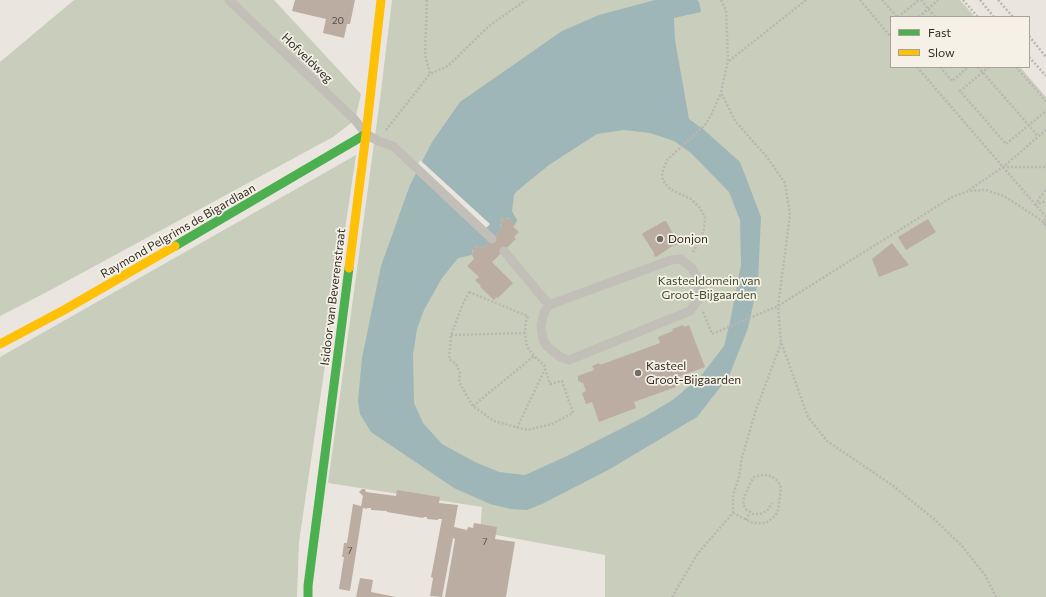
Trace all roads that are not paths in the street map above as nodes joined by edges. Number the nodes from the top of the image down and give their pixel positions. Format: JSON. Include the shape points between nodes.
{"nodes":[{"id":1,"x":229,"y":0,"type":"edge"},
{"id":2,"x":381,"y":0,"type":"edge"},
{"id":3,"x":366,"y":134,"type":"junction"},
{"id":4,"x":492,"y":239,"type":"dead end"},
{"id":5,"x":504,"y":251,"type":"dead end"},
{"id":6,"x":549,"y":305,"type":"junction"},
{"id":7,"x":0,"y":344,"type":"edge"},
{"id":8,"x":308,"y":597,"type":"edge"}],
"edges":[{"from":1,"to":3,"type":"lane","name":"Hofveldweg","via":[[355,120]]},
{"from":2,"to":3,"type":"street","name":"Isidoor van Beverenstraat"},
{"from":3,"to":4,"type":"lane","via":[[392,146]]},
{"from":3,"to":7,"type":"street","name":"Raymond Pelgrims de Bigardlaan","via":[[296,177]]},
{"from":3,"to":8,"type":"street","name":"Isidoor van Beverenstraat"},
{"from":5,"to":6,"type":"lane"},
{"from":6,"to":6,"type":"lane","via":[[541,325],[544,340],[560,358],[570,360],[690,312],[699,299],[699,283],[692,268],[685,262],[681,259],[671,260]]}]}
